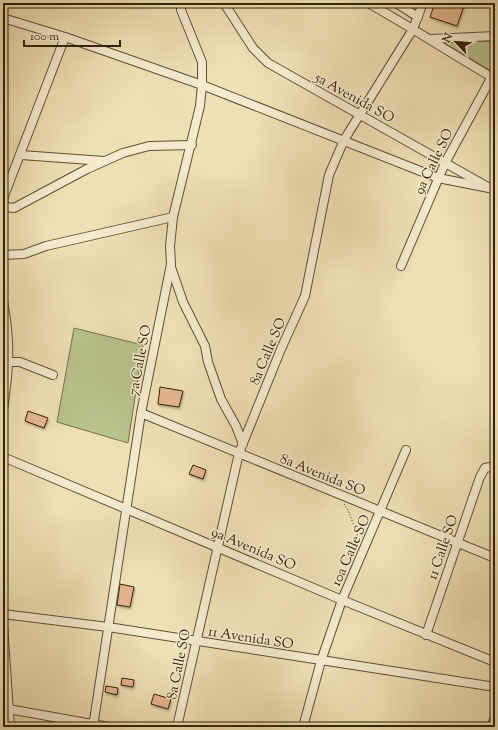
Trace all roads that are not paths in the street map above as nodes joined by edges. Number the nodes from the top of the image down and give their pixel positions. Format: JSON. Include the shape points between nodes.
{"nodes":[{"id":1,"x":181,"y":3,"type":"edge"},
{"id":2,"x":224,"y":3,"type":"edge"},
{"id":3,"x":368,"y":3,"type":"edge"},
{"id":4,"x":396,"y":3,"type":"edge"},
{"id":5,"x":423,"y":3,"type":"edge"},
{"id":6,"x":418,"y":17,"type":"junction"},
{"id":7,"x":3,"y":18,"type":"edge"},
{"id":8,"x":414,"y":29,"type":"junction"},
{"id":9,"x":495,"y":36,"type":"edge"},
{"id":10,"x":65,"y":37,"type":"junction"},
{"id":11,"x":431,"y":38,"type":"junction"},
{"id":12,"x":494,"y":76,"type":"edge"},
{"id":13,"x":202,"y":84,"type":"junction"},
{"id":14,"x":359,"y":114,"type":"junction"},
{"id":15,"x":344,"y":140,"type":"junction"},
{"id":16,"x":192,"y":144,"type":"junction"},
{"id":17,"x":21,"y":154,"type":"junction"},
{"id":18,"x":106,"y":161,"type":"junction"},
{"id":19,"x":445,"y":163,"type":"junction"},
{"id":20,"x":438,"y":178,"type":"junction"},
{"id":21,"x":492,"y":189,"type":"edge"},
{"id":22,"x":173,"y":217,"type":"junction"},
{"id":23,"x":3,"y":255,"type":"edge"},
{"id":24,"x":171,"y":264,"type":"junction"},
{"id":25,"x":401,"y":266,"type":"dead end"},
{"id":26,"x":3,"y":301,"type":"edge"},
{"id":27,"x":9,"y":333,"type":"junction"},
{"id":28,"x":3,"y":340,"type":"edge"},
{"id":29,"x":7,"y":357,"type":"edge"},
{"id":30,"x":53,"y":375,"type":"dead end"},
{"id":31,"x":3,"y":410,"type":"edge"},
{"id":32,"x":142,"y":413,"type":"junction"},
{"id":33,"x":243,"y":444,"type":"junction"},
{"id":34,"x":406,"y":450,"type":"dead end"},
{"id":35,"x":239,"y":454,"type":"junction"},
{"id":36,"x":3,"y":457,"type":"edge"},
{"id":37,"x":495,"y":466,"type":"edge"},
{"id":38,"x":126,"y":508,"type":"junction"},
{"id":39,"x":381,"y":512,"type":"junction"},
{"id":40,"x":456,"y":543,"type":"junction"},
{"id":41,"x":217,"y":546,"type":"junction"},
{"id":42,"x":495,"y":558,"type":"edge"},
{"id":43,"x":342,"y":600,"type":"junction"},
{"id":44,"x":3,"y":614,"type":"edge"},
{"id":45,"x":3,"y":624,"type":"edge"},
{"id":46,"x":108,"y":627,"type":"junction"},
{"id":47,"x":426,"y":635,"type":"junction"},
{"id":48,"x":196,"y":642,"type":"junction"},
{"id":49,"x":321,"y":661,"type":"junction"},
{"id":50,"x":495,"y":662,"type":"edge"},
{"id":51,"x":495,"y":687,"type":"edge"},
{"id":52,"x":5,"y":709,"type":"edge"},
{"id":53,"x":495,"y":717,"type":"edge"},
{"id":54,"x":94,"y":726,"type":"edge"},
{"id":55,"x":10,"y":727,"type":"edge"},
{"id":56,"x":109,"y":727,"type":"edge"},
{"id":57,"x":177,"y":727,"type":"edge"},
{"id":58,"x":302,"y":727,"type":"edge"},
{"id":59,"x":491,"y":727,"type":"edge"}],
"edges":[{"from":1,"to":13,"type":"street","name":"7a Calle SO","via":[[181,10],[202,62]]},
{"from":2,"to":14,"type":"street","name":"5a Avenida SO","via":[[246,38],[268,63]]},
{"from":3,"to":8,"type":"street"},
{"from":4,"to":6,"type":"street"},
{"from":5,"to":6,"type":"street","name":"8a Calle SO"},
{"from":6,"to":8,"type":"street","name":"8a Calle SO"},
{"from":7,"to":10,"type":"street"},
{"from":8,"to":11,"type":"street"},
{"from":8,"to":14,"type":"street","name":"8a Calle SO"},
{"from":9,"to":11,"type":"street"},
{"from":10,"to":13,"type":"street"},
{"from":10,"to":17,"type":"street"},
{"from":11,"to":12,"type":"street"},
{"from":12,"to":19,"type":"street","name":"9a Calle SO"},
{"from":13,"to":15,"type":"street"},
{"from":13,"to":16,"type":"street","name":"7a Calle SO"},
{"from":14,"to":15,"type":"street","name":"8a Calle SO"},
{"from":14,"to":19,"type":"street","name":"5a Avenida SO"},
{"from":15,"to":20,"type":"street"},
{"from":15,"to":33,"type":"street","name":"8a Calle SO","via":[[329,175],[305,296],[281,348]]},
{"from":16,"to":18,"type":"street","via":[[149,146]]},
{"from":16,"to":22,"type":"street","name":"7a Calle SO"},
{"from":17,"to":18,"type":"street"},
{"from":17,"to":18,"type":"street","via":[[4,196],[6,207],[14,208]]},
{"from":19,"to":20,"type":"street","name":"9a Calle SO"},
{"from":19,"to":21,"type":"street","name":"5a Avenida SO"},
{"from":20,"to":21,"type":"street"},
{"from":20,"to":25,"type":"street","name":"9a Calle SO"},
{"from":22,"to":23,"type":"street","via":[[46,246],[24,254]]},
{"from":22,"to":24,"type":"street","name":"7a Calle SO"},
{"from":24,"to":32,"type":"street","name":"7a Calle SO"},
{"from":24,"to":33,"type":"street","via":[[183,302],[205,346],[221,399]]},
{"from":26,"to":27,"type":"street"},
{"from":27,"to":28,"type":"street"},
{"from":27,"to":29,"type":"street"},
{"from":29,"to":30,"type":"street"},
{"from":29,"to":31,"type":"street"},
{"from":32,"to":35,"type":"street","name":"8a Avenida SO"},
{"from":32,"to":38,"type":"street","name":"7a Calle SO"},
{"from":33,"to":35,"type":"street","name":"8a Calle SO"},
{"from":34,"to":39,"type":"street","name":"10a Calle SO"},
{"from":35,"to":39,"type":"street","name":"8a Avenida SO"},
{"from":35,"to":41,"type":"street","name":"8a Calle SO"},
{"from":36,"to":38,"type":"street","name":"9a Avenida SO"},
{"from":37,"to":40,"type":"street","name":"11 Calle SO","via":[[485,468]]},
{"from":38,"to":41,"type":"street","name":"9a Avenida SO"},
{"from":38,"to":46,"type":"street","name":"7a Calle SO"},
{"from":39,"to":40,"type":"street","name":"8a Avenida SO"},
{"from":39,"to":43,"type":"street","name":"10a Calle SO"},
{"from":40,"to":42,"type":"street","name":"8a Avenida SO"},
{"from":40,"to":47,"type":"street","name":"11 Calle SO"},
{"from":41,"to":43,"type":"street","name":"9a Avenida SO"},
{"from":41,"to":48,"type":"street","name":"8a Calle SO"},
{"from":43,"to":47,"type":"street","name":"9a Avenida SO"},
{"from":43,"to":49,"type":"street","name":"10a Calle SO"},
{"from":44,"to":46,"type":"street","name":"11 Avenida SO"},
{"from":45,"to":52,"type":"street"},
{"from":46,"to":48,"type":"street","name":"11 Avenida SO"},
{"from":46,"to":54,"type":"street","name":"7a Calle SO"},
{"from":47,"to":50,"type":"street","name":"9a Avenida SO"},
{"from":48,"to":49,"type":"street","name":"11 Avenida SO"},
{"from":48,"to":57,"type":"street","name":"8a Calle SO"},
{"from":49,"to":51,"type":"street","name":"11 Avenida SO"},
{"from":49,"to":58,"type":"street","name":"10a Calle SO"},
{"from":52,"to":54,"type":"street"},
{"from":52,"to":55,"type":"street"},
{"from":53,"to":59,"type":"street"},
{"from":54,"to":56,"type":"street"}]}
